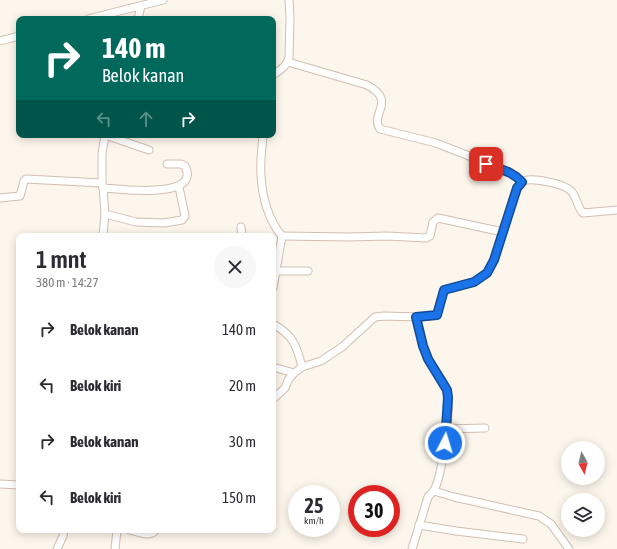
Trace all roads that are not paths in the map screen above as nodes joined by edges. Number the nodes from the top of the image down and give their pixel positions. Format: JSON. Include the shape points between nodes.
{"nodes":[{"id":1,"x":163,"y":0,"type":"edge"},
{"id":2,"x":289,"y":0,"type":"edge"},
{"id":3,"x":141,"y":6,"type":"junction"},
{"id":4,"x":100,"y":16,"type":"edge"},
{"id":5,"x":139,"y":16,"type":"edge"},
{"id":6,"x":16,"y":37,"type":"edge"},
{"id":7,"x":0,"y":40,"type":"edge"},
{"id":8,"x":288,"y":62,"type":"junction"},
{"id":9,"x":276,"y":73,"type":"edge"},
{"id":10,"x":105,"y":138,"type":"edge"},
{"id":11,"x":114,"y":138,"type":"edge"},
{"id":12,"x":260,"y":138,"type":"edge"},
{"id":13,"x":149,"y":150,"type":"dead end"},
{"id":14,"x":167,"y":164,"type":"dead end"},
{"id":15,"x":522,"y":182,"type":"junction"},
{"id":16,"x":102,"y":186,"type":"junction"},
{"id":17,"x":179,"y":187,"type":"junction"},
{"id":18,"x":0,"y":198,"type":"edge"},
{"id":19,"x":617,"y":210,"type":"edge"},
{"id":20,"x":105,"y":214,"type":"junction"},
{"id":21,"x":241,"y":227,"type":"dead end"},
{"id":22,"x":503,"y":232,"type":"junction"},
{"id":23,"x":103,"y":233,"type":"edge"},
{"id":24,"x":242,"y":233,"type":"edge"},
{"id":25,"x":282,"y":236,"type":"junction"},
{"id":26,"x":276,"y":266,"type":"edge"},
{"id":27,"x":276,"y":271,"type":"edge"},
{"id":28,"x":308,"y":272,"type":"dead end"},
{"id":29,"x":416,"y":317,"type":"junction"},
{"id":30,"x":276,"y":326,"type":"edge"},
{"id":31,"x":302,"y":367,"type":"junction"},
{"id":32,"x":276,"y":368,"type":"edge"},
{"id":33,"x":294,"y":373,"type":"junction"},
{"id":34,"x":276,"y":396,"type":"edge"},
{"id":35,"x":485,"y":428,"type":"dead end"},
{"id":36,"x":446,"y":429,"type":"junction"},
{"id":37,"x":0,"y":484,"type":"edge"},
{"id":38,"x":16,"y":485,"type":"edge"},
{"id":39,"x":434,"y":491,"type":"junction"},
{"id":40,"x":419,"y":525,"type":"junction"},
{"id":41,"x":64,"y":533,"type":"edge"},
{"id":42,"x":118,"y":533,"type":"edge"},
{"id":43,"x":140,"y":533,"type":"edge"},
{"id":44,"x":153,"y":533,"type":"edge"},
{"id":45,"x":523,"y":539,"type":"dead end"},
{"id":46,"x":57,"y":549,"type":"edge"},
{"id":47,"x":115,"y":549,"type":"edge"},
{"id":48,"x":412,"y":549,"type":"edge"},
{"id":49,"x":569,"y":549,"type":"edge"}],
"edges":[{"from":1,"to":3,"type":"street"},
{"from":2,"to":8,"type":"street"},
{"from":3,"to":4,"type":"street"},
{"from":3,"to":5,"type":"street"},
{"from":6,"to":7,"type":"street"},
{"from":8,"to":9,"type":"street"},
{"from":8,"to":15,"type":"street","via":[[367,85],[379,92],[382,100],[378,123],[380,129],[436,143],[510,172]]},
{"from":10,"to":16,"type":"street"},
{"from":11,"to":13,"type":"street"},
{"from":12,"to":25,"type":"street","via":[[260,175],[266,205],[274,227]]},
{"from":14,"to":17,"type":"street","via":[[186,166],[186,178]]},
{"from":15,"to":19,"type":"street","via":[[542,181],[566,187],[571,190],[583,213]]},
{"from":15,"to":22,"type":"street","via":[[517,188]]},
{"from":16,"to":17,"type":"street","via":[[152,190]]},
{"from":16,"to":18,"type":"street","via":[[26,179],[20,196]]},
{"from":16,"to":20,"type":"street"},
{"from":17,"to":20,"type":"street","via":[[185,216],[182,220],[164,223],[136,222]]},
{"from":20,"to":23,"type":"street"},
{"from":21,"to":24,"type":"street"},
{"from":22,"to":25,"type":"street","via":[[438,218],[433,222],[430,236],[426,238]]},
{"from":22,"to":29,"type":"street","via":[[487,273],[474,282],[444,290],[437,315]]},
{"from":25,"to":26,"type":"street"},
{"from":27,"to":28,"type":"street"},
{"from":29,"to":31,"type":"street","via":[[375,317],[342,347],[321,361]]},
{"from":29,"to":36,"type":"street","via":[[428,359],[447,390]]},
{"from":30,"to":31,"type":"street","via":[[292,339]]},
{"from":31,"to":33,"type":"street"},
{"from":32,"to":33,"type":"street"},
{"from":33,"to":34,"type":"street"},
{"from":35,"to":36,"type":"street"},
{"from":36,"to":39,"type":"street"},
{"from":37,"to":38,"type":"street"},
{"from":39,"to":40,"type":"street","via":[[428,497]]},
{"from":39,"to":49,"type":"street","via":[[539,516],[551,524]]},
{"from":40,"to":45,"type":"street"},
{"from":40,"to":48,"type":"street"},
{"from":41,"to":46,"type":"street"},
{"from":42,"to":47,"type":"street"},
{"from":43,"to":44,"type":"street"}]}
